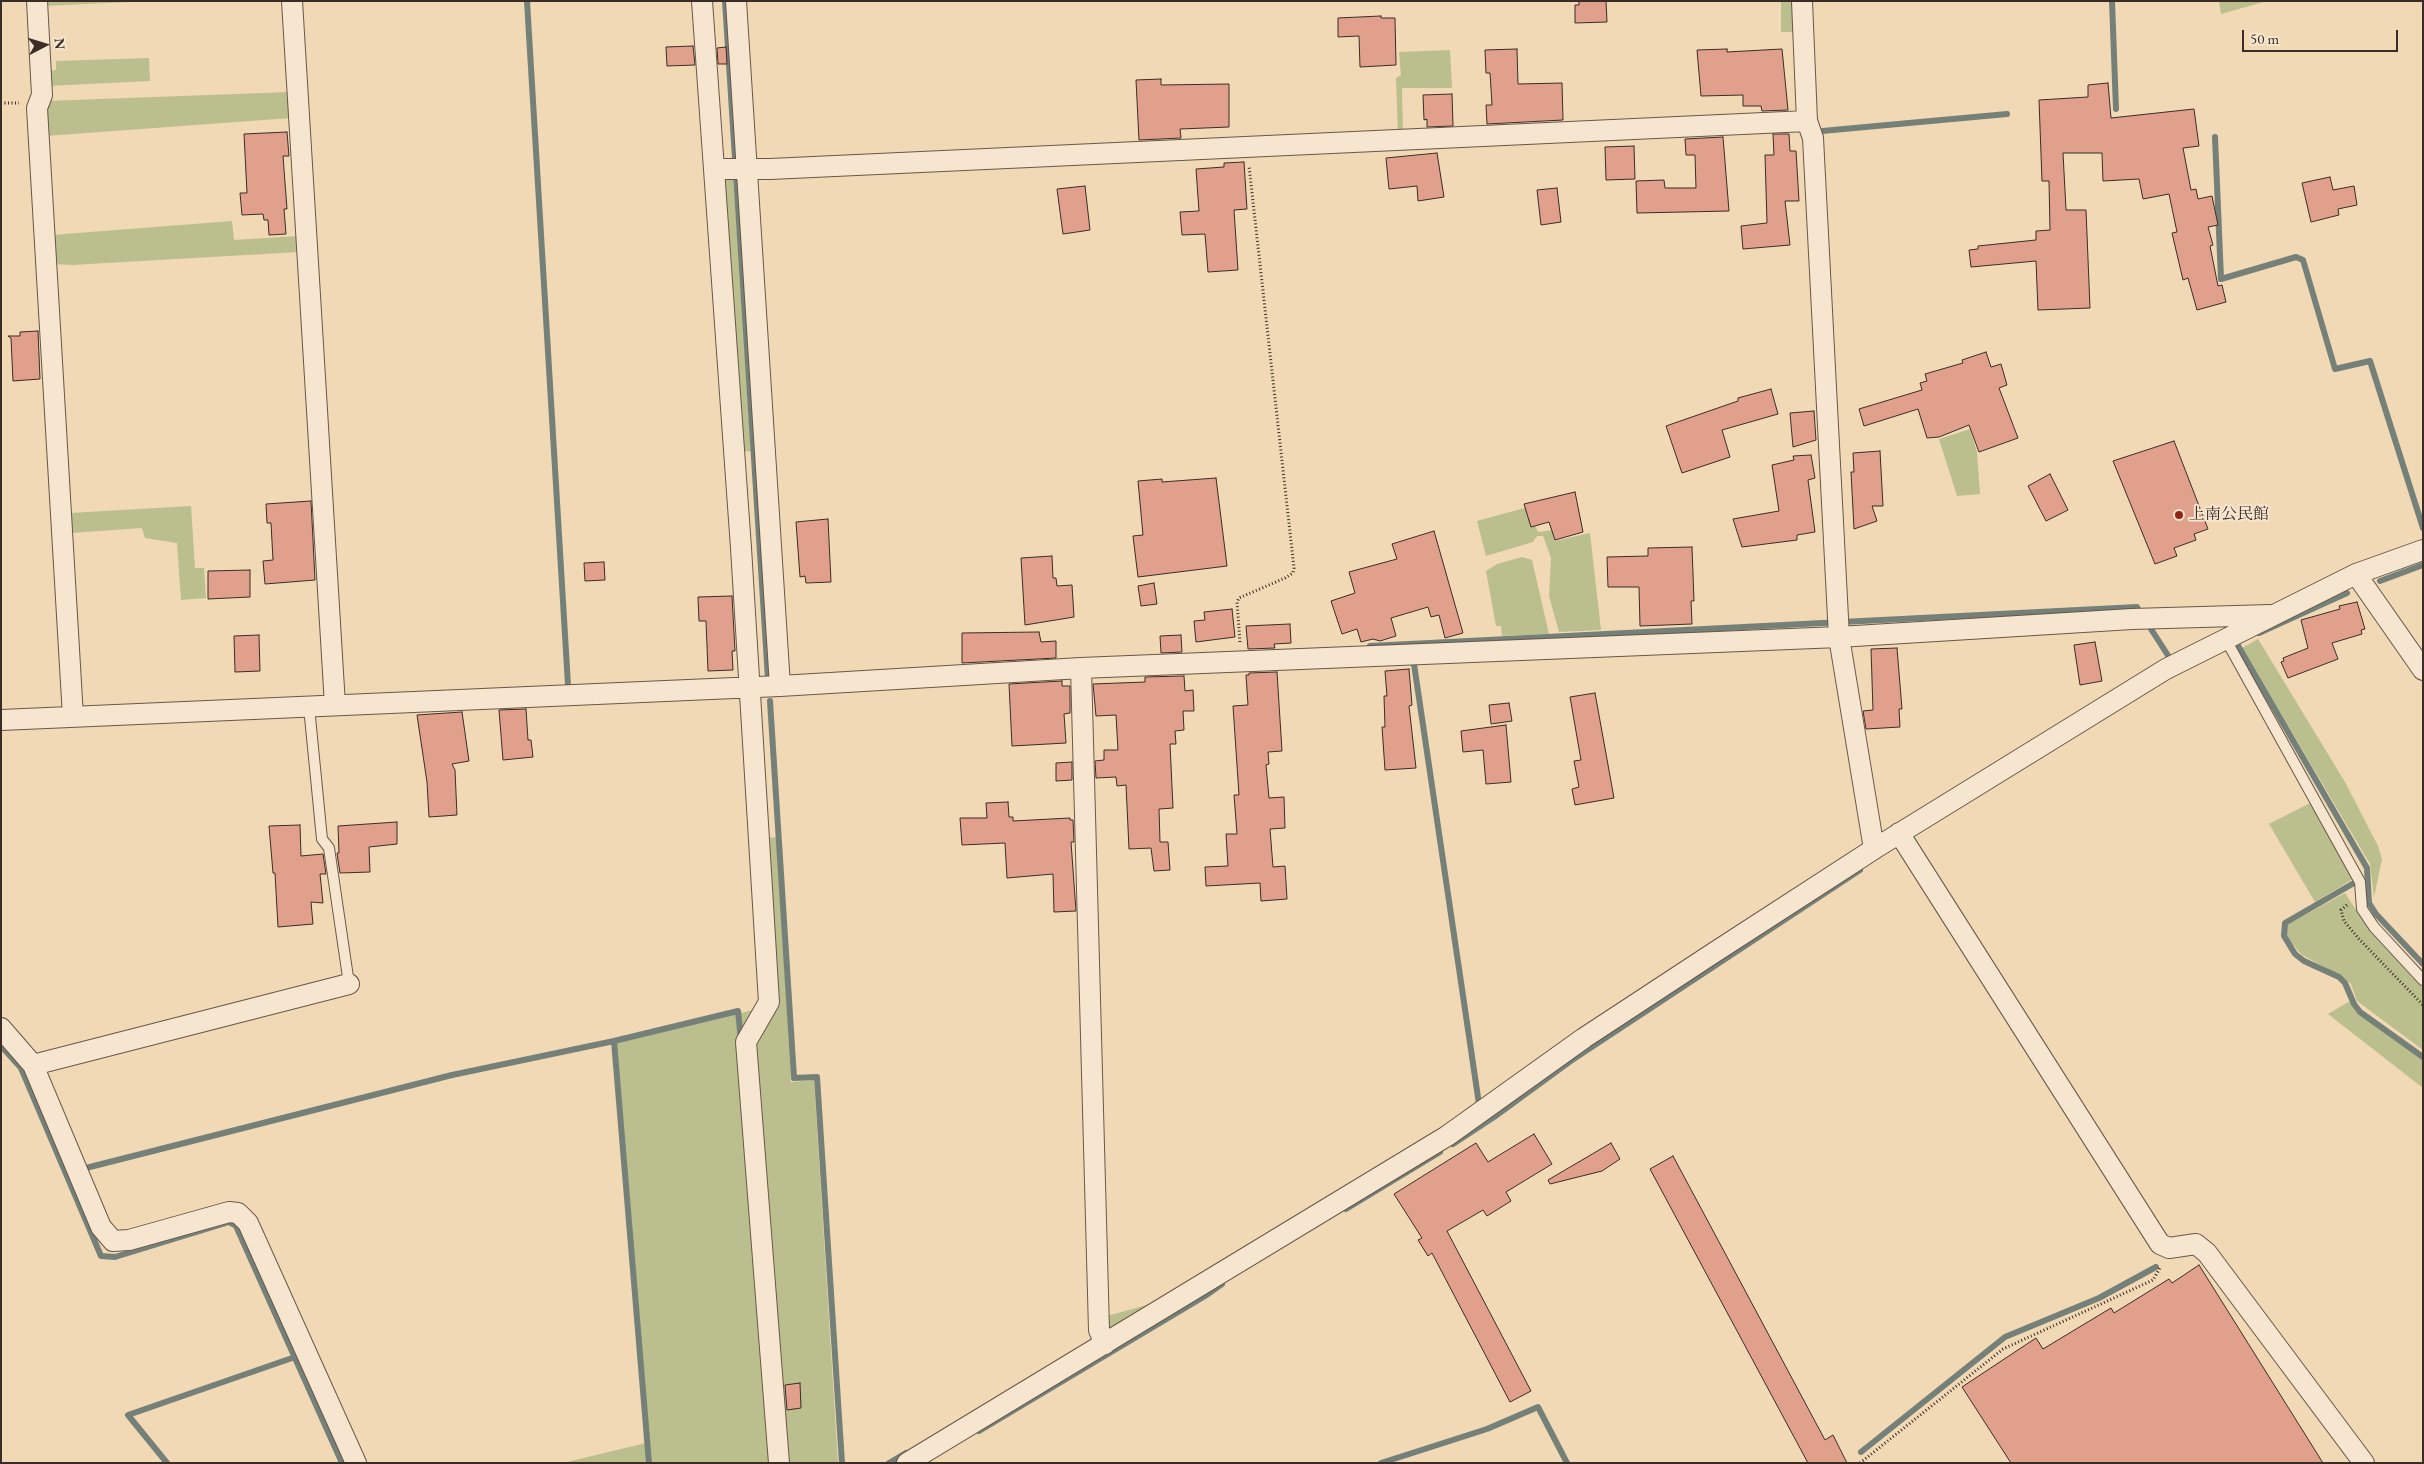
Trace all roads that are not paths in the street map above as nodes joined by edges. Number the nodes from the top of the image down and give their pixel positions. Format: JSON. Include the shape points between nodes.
{"nodes":[{"id":1,"x":37,"y":1,"type":"edge"},
{"id":2,"x":292,"y":1,"type":"edge"},
{"id":3,"x":702,"y":1,"type":"edge"},
{"id":4,"x":736,"y":1,"type":"edge"},
{"id":5,"x":1802,"y":1,"type":"edge"},
{"id":6,"x":1807,"y":121,"type":"junction"},
{"id":7,"x":733,"y":169,"type":"junction"},
{"id":8,"x":2423,"y":550,"type":"edge"},
{"id":9,"x":2356,"y":574,"type":"junction"},
{"id":10,"x":2270,"y":616,"type":"junction"},
{"id":11,"x":1838,"y":627,"type":"junction"},
{"id":12,"x":2229,"y":645,"type":"junction"},
{"id":13,"x":1081,"y":668,"type":"junction"},
{"id":14,"x":2423,"y":670,"type":"edge"},
{"id":15,"x":780,"y":678,"type":"junction"},
{"id":16,"x":749,"y":680,"type":"junction"},
{"id":17,"x":335,"y":699,"type":"junction"},
{"id":18,"x":309,"y":707,"type":"junction"},
{"id":19,"x":72,"y":710,"type":"junction"},
{"id":20,"x":1,"y":720,"type":"edge"},
{"id":21,"x":1902,"y":838,"type":"junction"},
{"id":22,"x":1874,"y":849,"type":"junction"},
{"id":23,"x":2423,"y":980,"type":"edge"},
{"id":24,"x":349,"y":984,"type":"joint"},
{"id":25,"x":1,"y":1028,"type":"edge"},
{"id":26,"x":33,"y":1065,"type":"junction"},
{"id":27,"x":1102,"y":1340,"type":"junction"},
{"id":28,"x":356,"y":1463,"type":"edge"},
{"id":29,"x":779,"y":1463,"type":"edge"},
{"id":30,"x":907,"y":1463,"type":"edge"},
{"id":31,"x":2364,"y":1463,"type":"edge"}],
"edges":[{"from":1,"to":19,"type":"street","via":[[42,96],[37,108]]},
{"from":2,"to":17,"type":"street"},
{"from":3,"to":7,"type":"street"},
{"from":4,"to":7,"type":"street"},
{"from":5,"to":6,"type":"street"},
{"from":6,"to":7,"type":"street"},
{"from":6,"to":11,"type":"street","via":[[1813,138]]},
{"from":7,"to":15,"type":"street"},
{"from":7,"to":16,"type":"street"},
{"from":8,"to":9,"type":"street"},
{"from":9,"to":10,"type":"street"},
{"from":9,"to":14,"type":"street"},
{"from":10,"to":11,"type":"street"},
{"from":10,"to":12,"type":"street"},
{"from":11,"to":13,"type":"street"},
{"from":11,"to":22,"type":"street"},
{"from":12,"to":21,"type":"street","via":[[2166,669]]},
{"from":12,"to":23,"type":"lane","via":[[2360,882],[2362,909]]},
{"from":13,"to":15,"type":"street"},
{"from":13,"to":27,"type":"street"},
{"from":15,"to":16,"type":"street"},
{"from":16,"to":17,"type":"street"},
{"from":16,"to":29,"type":"street","via":[[769,1002],[746,1042]]},
{"from":17,"to":18,"type":"street"},
{"from":18,"to":19,"type":"street"},
{"from":18,"to":24,"type":"lane","via":[[322,839],[328,848]]},
{"from":19,"to":20,"type":"street"},
{"from":21,"to":22,"type":"street"},
{"from":21,"to":31,"type":"street","via":[[2160,1244],[2169,1248],[2196,1244],[2207,1253]]},
{"from":22,"to":27,"type":"street","via":[[1584,1038],[1447,1136]]},
{"from":24,"to":26,"type":"street"},
{"from":25,"to":26,"type":"street"},
{"from":26,"to":28,"type":"street","via":[[101,1227],[113,1241],[129,1240],[229,1212],[238,1213],[248,1223]]},
{"from":27,"to":30,"type":"street"}]}
